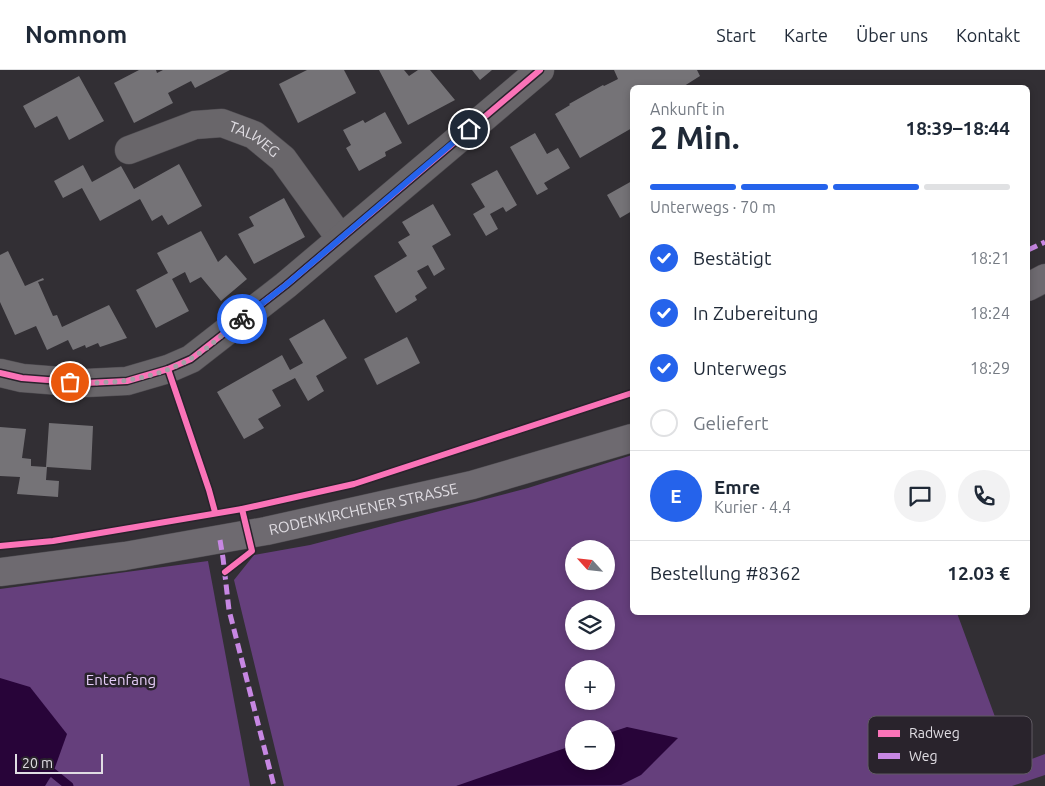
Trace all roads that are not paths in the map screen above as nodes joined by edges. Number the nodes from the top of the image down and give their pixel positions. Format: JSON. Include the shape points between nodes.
{"nodes":[{"id":1,"x":540,"y":70,"type":"edge"},
{"id":2,"x":129,"y":150,"type":"dead end"},
{"id":3,"x":340,"y":238,"type":"junction"},
{"id":4,"x":1045,"y":278,"type":"edge"},
{"id":5,"x":1030,"y":286,"type":"edge"},
{"id":6,"x":0,"y":373,"type":"edge"},
{"id":7,"x":630,"y":439,"type":"edge"},
{"id":8,"x":0,"y":572,"type":"edge"}],
"edges":[{"from":1,"to":3,"type":"street"},
{"from":2,"to":3,"type":"street","name":"TALWEG","via":[[195,125],[222,123],[254,135],[282,159]]},
{"from":3,"to":6,"type":"street","via":[[286,285],[190,359],[168,370],[127,381],[77,382]]},
{"from":4,"to":5,"type":"main road"},
{"from":7,"to":8,"type":"main road","name":"RODENKIRCHENER STRASSE","via":[[472,485],[266,531],[125,556]]}]}
